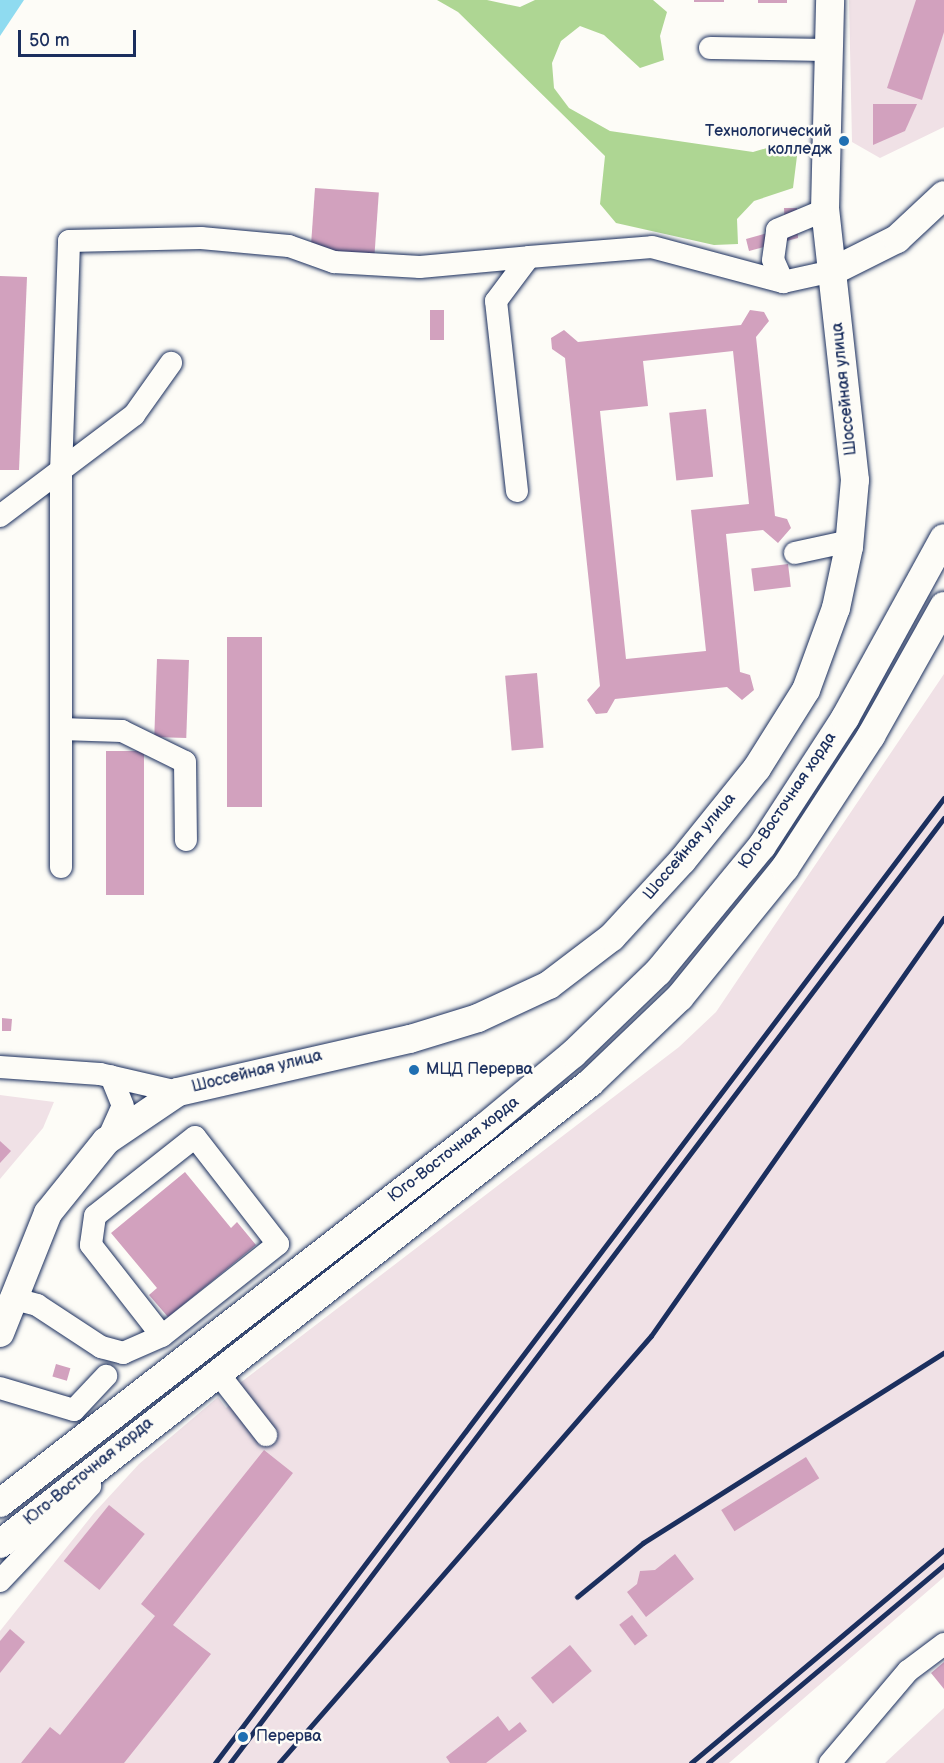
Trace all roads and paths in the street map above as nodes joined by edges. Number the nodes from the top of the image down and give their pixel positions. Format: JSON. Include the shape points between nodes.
{"nodes":[{"id":1,"x":830,"y":0,"type":"edge"},
{"id":2,"x":710,"y":48,"type":"dead end"},
{"id":3,"x":828,"y":50,"type":"junction"},
{"id":4,"x":944,"y":195,"type":"edge"},
{"id":5,"x":825,"y":210,"type":"junction"},
{"id":6,"x":529,"y":256,"type":"junction"},
{"id":7,"x":833,"y":271,"type":"junction"},
{"id":8,"x":783,"y":282,"type":"junction"},
{"id":9,"x":171,"y":363,"type":"dead end"},
{"id":10,"x":61,"y":472,"type":"junction"},
{"id":11,"x":517,"y":491,"type":"dead end"},
{"id":12,"x":0,"y":516,"type":"edge"},
{"id":13,"x":944,"y":538,"type":"edge"},
{"id":14,"x":850,"y":541,"type":"junction"},
{"id":15,"x":795,"y":553,"type":"dead end"},
{"id":16,"x":944,"y":606,"type":"edge"},
{"id":17,"x":61,"y":729,"type":"junction"},
{"id":18,"x":186,"y":840,"type":"dead end"},
{"id":19,"x":61,"y":867,"type":"dead end"},
{"id":20,"x":0,"y":1067,"type":"edge"},
{"id":21,"x":111,"y":1076,"type":"junction"},
{"id":22,"x":178,"y":1092,"type":"junction"},
{"id":23,"x":106,"y":1141,"type":"junction"},
{"id":24,"x":11,"y":1298,"type":"junction"},
{"id":25,"x":0,"y":1333,"type":"edge"},
{"id":26,"x":162,"y":1336,"type":"junction"},
{"id":27,"x":216,"y":1372,"type":"junction"},
{"id":28,"x":106,"y":1376,"type":"dead end"},
{"id":29,"x":0,"y":1388,"type":"edge"},
{"id":30,"x":156,"y":1417,"type":"junction"},
{"id":31,"x":266,"y":1435,"type":"dead end"},
{"id":32,"x":0,"y":1503,"type":"edge"},
{"id":33,"x":0,"y":1544,"type":"edge"},
{"id":34,"x":0,"y":1581,"type":"edge"},
{"id":35,"x":944,"y":1644,"type":"edge"},
{"id":36,"x":830,"y":1763,"type":"edge"}],
"edges":[{"from":1,"to":3,"type":"main road","name":"Шоссейная улица"},
{"from":2,"to":3,"type":"street"},
{"from":3,"to":5,"type":"main road","name":"Шоссейная улица"},
{"from":4,"to":7,"type":"main road","via":[[897,239]]},
{"from":5,"to":7,"type":"main road","name":"Шоссейная улица"},
{"from":5,"to":8,"type":"street","via":[[777,230],[773,260]]},
{"from":6,"to":8,"type":"street","via":[[652,247]]},
{"from":6,"to":10,"type":"street","via":[[420,267],[334,262],[289,246],[201,238],[69,241]]},
{"from":6,"to":11,"type":"street","via":[[496,301]]},
{"from":7,"to":8,"type":"street"},
{"from":7,"to":14,"type":"main road","name":"Шоссейная улица","via":[[855,480]]},
{"from":9,"to":10,"type":"street","via":[[134,415]]},
{"from":10,"to":12,"type":"street"},
{"from":10,"to":17,"type":"street"},
{"from":13,"to":32,"type":"main road","name":"Юго-Восточная хорда","via":[[845,718],[762,846],[658,972],[573,1054],[485,1127]]},
{"from":14,"to":15,"type":"street"},
{"from":14,"to":22,"type":"main road","name":"Шоссейная улица","via":[[826,646],[806,690],[757,768],[612,937],[549,985],[478,1018]]},
{"from":16,"to":27,"type":"main road","name":"Юго-Восточная хорда","via":[[871,736],[785,868],[680,997],[590,1083]]},
{"from":17,"to":18,"type":"street","via":[[122,731],[185,762]]},
{"from":17,"to":19,"type":"street"},
{"from":20,"to":21,"type":"street"},
{"from":21,"to":22,"type":"street"},
{"from":21,"to":23,"type":"street","via":[[123,1106]]},
{"from":22,"to":23,"type":"main road","name":"Шоссейная улица"},
{"from":23,"to":24,"type":"main road","name":"Шоссейная улица","via":[[48,1213]]},
{"from":24,"to":25,"type":"main road","name":"Шоссейная улица"},
{"from":24,"to":26,"type":"street","via":[[37,1305],[114,1353],[138,1349]]},
{"from":26,"to":26,"type":"street","via":[[91,1245],[95,1216],[195,1137],[278,1244]]},
{"from":27,"to":30,"type":"main road","name":"Юго-Восточная хорда"},
{"from":27,"to":31,"type":"street"},
{"from":28,"to":29,"type":"street","via":[[74,1410]]},
{"from":30,"to":33,"type":"main road","name":"Юго-Восточная хорда"},
{"from":30,"to":34,"type":"street"},
{"from":35,"to":36,"type":"street","via":[[908,1671]]}]}
